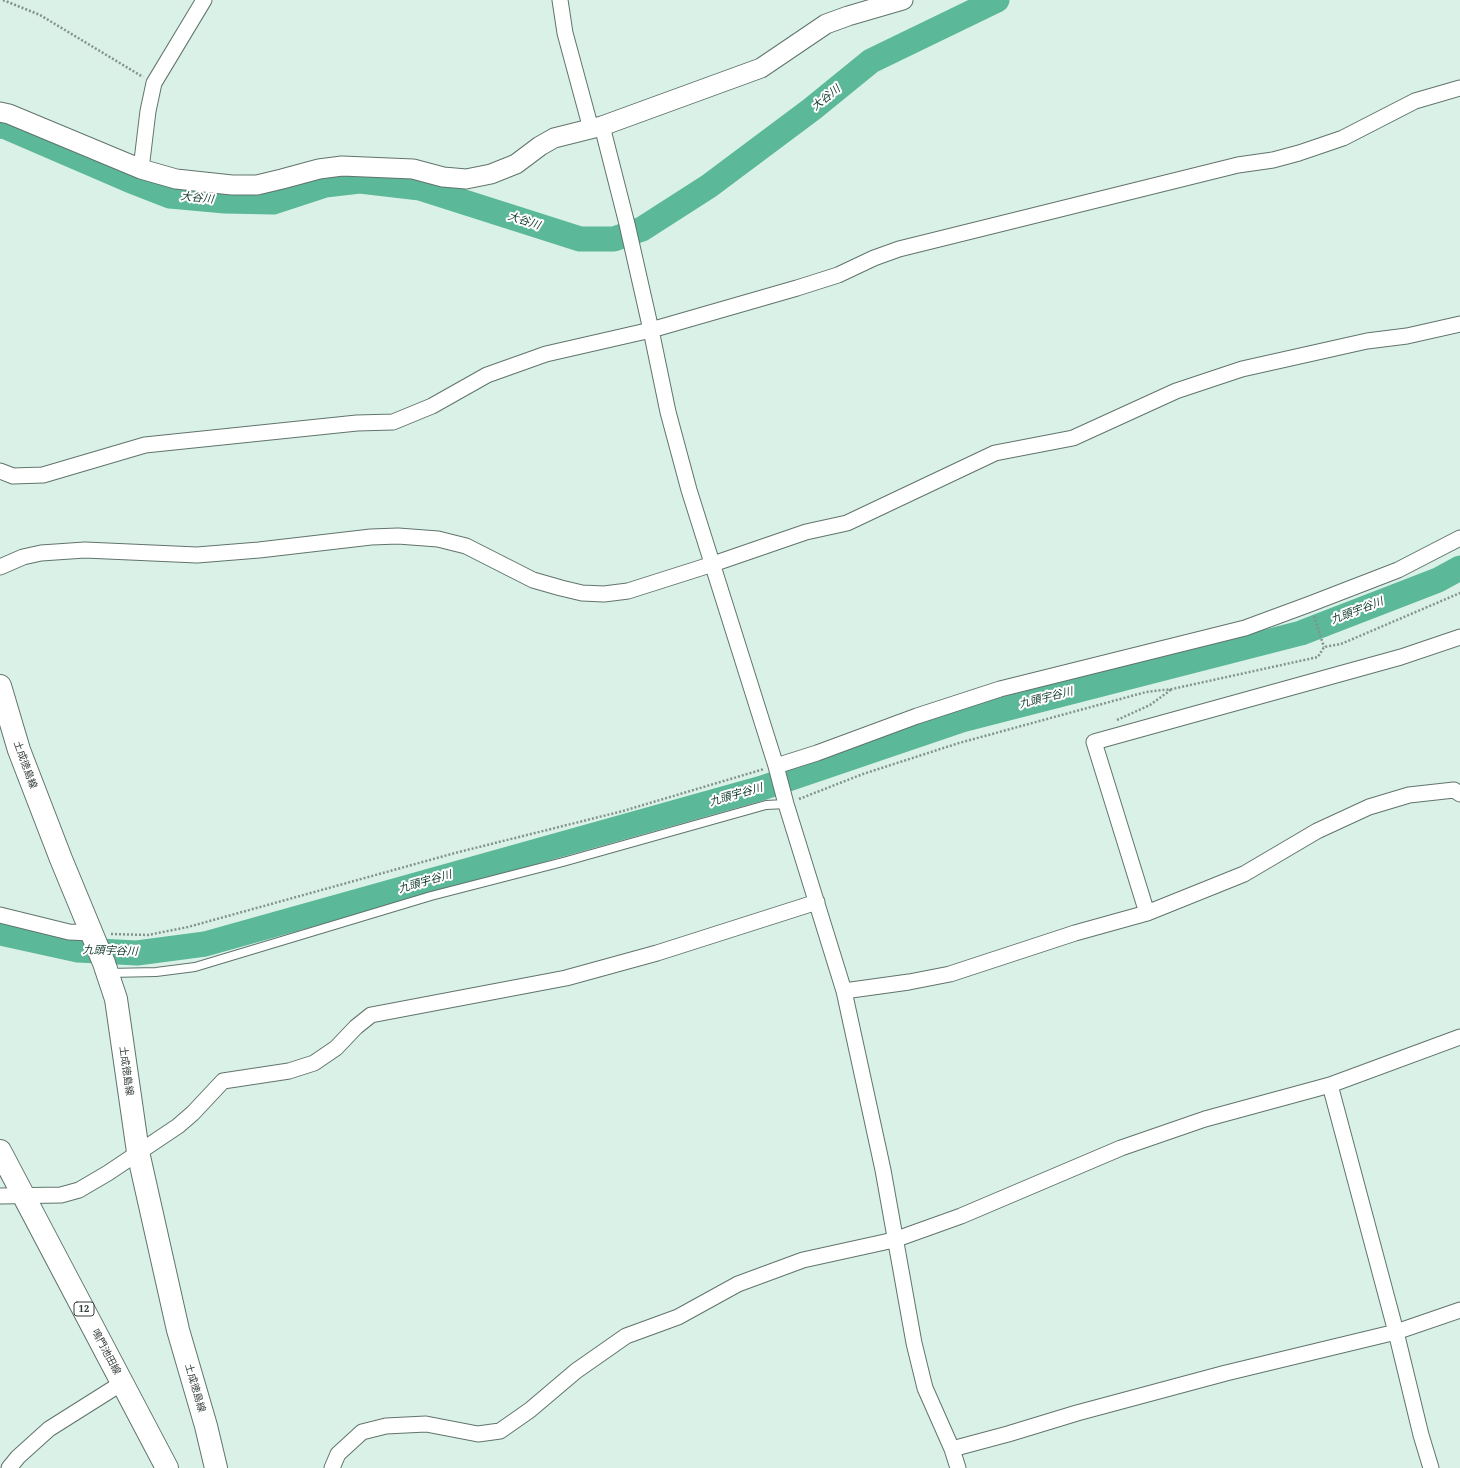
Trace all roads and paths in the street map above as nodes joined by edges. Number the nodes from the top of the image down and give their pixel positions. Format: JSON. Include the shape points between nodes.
{"nodes":[{"id":1,"x":4,"y":0,"type":"edge"},
{"id":2,"x":204,"y":0,"type":"edge"},
{"id":3,"x":560,"y":0,"type":"edge"},
{"id":4,"x":903,"y":0,"type":"edge"},
{"id":5,"x":154,"y":83,"type":"junction"},
{"id":6,"x":1460,"y":88,"type":"edge"},
{"id":7,"x":0,"y":112,"type":"edge"},
{"id":8,"x":596,"y":128,"type":"junction"},
{"id":9,"x":141,"y":169,"type":"junction"},
{"id":10,"x":1460,"y":324,"type":"edge"},
{"id":11,"x":651,"y":330,"type":"junction"},
{"id":12,"x":0,"y":471,"type":"edge"},
{"id":13,"x":1460,"y":538,"type":"edge"},
{"id":14,"x":713,"y":564,"type":"junction"},
{"id":15,"x":0,"y":567,"type":"edge"},
{"id":16,"x":1460,"y":593,"type":"edge"},
{"id":17,"x":1312,"y":610,"type":"dead end"},
{"id":18,"x":1460,"y":637,"type":"edge"},
{"id":19,"x":1324,"y":647,"type":"junction"},
{"id":20,"x":0,"y":686,"type":"edge"},
{"id":21,"x":1172,"y":689,"type":"junction"},
{"id":22,"x":1116,"y":721,"type":"dead end"},
{"id":23,"x":776,"y":767,"type":"junction"},
{"id":24,"x":1460,"y":794,"type":"edge"},
{"id":25,"x":785,"y":802,"type":"junction"},
{"id":26,"x":817,"y":902,"type":"junction"},
{"id":27,"x":1147,"y":913,"type":"junction"},
{"id":28,"x":0,"y":915,"type":"edge"},
{"id":29,"x":93,"y":935,"type":"junction"},
{"id":30,"x":106,"y":968,"type":"junction"},
{"id":31,"x":844,"y":991,"type":"junction"},
{"id":32,"x":1460,"y":1037,"type":"edge"},
{"id":33,"x":1330,"y":1085,"type":"junction"},
{"id":34,"x":0,"y":1151,"type":"edge"},
{"id":35,"x":138,"y":1152,"type":"junction"},
{"id":36,"x":24,"y":1195,"type":"junction"},
{"id":37,"x":0,"y":1196,"type":"edge"},
{"id":38,"x":894,"y":1240,"type":"junction"},
{"id":39,"x":1460,"y":1310,"type":"edge"},
{"id":40,"x":1396,"y":1332,"type":"junction"},
{"id":41,"x":122,"y":1382,"type":"junction"},
{"id":42,"x":952,"y":1449,"type":"junction"},
{"id":43,"x":9,"y":1468,"type":"edge"},
{"id":44,"x":167,"y":1468,"type":"edge"},
{"id":45,"x":216,"y":1468,"type":"edge"},
{"id":46,"x":332,"y":1468,"type":"edge"},
{"id":47,"x":958,"y":1468,"type":"edge"},
{"id":48,"x":1431,"y":1468,"type":"edge"}],
"edges":[{"from":1,"to":5,"type":"path","via":[[40,15]]},
{"from":2,"to":5,"type":"street"},
{"from":3,"to":8,"type":"street","via":[[565,33]]},
{"from":4,"to":8,"type":"street","via":[[826,24],[761,68]]},
{"from":5,"to":9,"type":"street"},
{"from":6,"to":11,"type":"street","via":[[1415,101],[1343,138],[1299,153],[1238,165],[899,248],[838,275]]},
{"from":7,"to":9,"type":"street"},
{"from":8,"to":9,"type":"street","via":[[554,138],[516,164],[491,174],[466,179],[443,177],[413,169],[342,166],[319,169],[257,185],[232,185],[176,180]]},
{"from":8,"to":11,"type":"street","via":[[627,224]]},
{"from":10,"to":14,"type":"street","via":[[1407,336],[1367,341],[1242,369],[1176,391],[1073,438],[995,453],[847,523],[806,532]]},
{"from":11,"to":12,"type":"street","via":[[546,354],[509,367],[487,375],[432,406],[393,422],[357,423],[144,445],[43,475],[13,476]]},
{"from":11,"to":14,"type":"street","via":[[668,412]]},
{"from":13,"to":23,"type":"street","via":[[1398,570],[1245,628],[1000,689]]},
{"from":14,"to":15,"type":"street","via":[[628,591],[604,594],[582,593],[533,580],[466,546],[438,539],[398,536],[197,555],[85,550],[41,553],[23,557]]},
{"from":14,"to":23,"type":"street"},
{"from":16,"to":19,"type":"path","via":[[1341,644]]},
{"from":17,"to":19,"type":"path"},
{"from":18,"to":27,"type":"street","via":[[1401,657],[1094,742]]},
{"from":19,"to":21,"type":"path","via":[[1318,657]]},
{"from":20,"to":29,"type":"main road","name":"土成徳島線","via":[[19,750]]},
{"from":21,"to":22,"type":"path","via":[[1150,705]]},
{"from":21,"to":25,"type":"path","via":[[1146,692],[959,743]]},
{"from":23,"to":25,"type":"street"},
{"from":23,"to":29,"type":"path","via":[[623,811],[455,853],[188,927],[148,935]]},
{"from":24,"to":27,"type":"street","via":[[1454,790],[1410,796],[1369,807],[1317,831],[1244,874]]},
{"from":25,"to":26,"type":"street"},
{"from":25,"to":30,"type":"lane","via":[[431,896],[195,967],[156,972]]},
{"from":26,"to":31,"type":"street"},
{"from":26,"to":35,"type":"street","via":[[657,953],[566,978],[371,1016],[356,1027],[336,1048],[314,1063],[289,1071],[222,1081],[193,1114]]},
{"from":27,"to":31,"type":"street","via":[[1075,933],[950,974]]},
{"from":28,"to":29,"type":"street","via":[[69,932]]},
{"from":29,"to":30,"type":"main road","name":"土成徳島線"},
{"from":30,"to":35,"type":"main road","name":"土成徳島線","via":[[116,1000]]},
{"from":31,"to":38,"type":"street","via":[[883,1170]]},
{"from":32,"to":33,"type":"street"},
{"from":33,"to":38,"type":"street","via":[[1205,1119],[1121,1148],[962,1216]]},
{"from":33,"to":40,"type":"street"},
{"from":34,"to":36,"type":"main road","name":"鳴門池田線","number":"12"},
{"from":35,"to":36,"type":"street","via":[[79,1190],[61,1194]]},
{"from":35,"to":45,"type":"main road","name":"土成徳島線","via":[[178,1330]]},
{"from":36,"to":37,"type":"street"},
{"from":36,"to":41,"type":"main road","name":"鳴門池田線","number":"12"},
{"from":38,"to":42,"type":"street","via":[[924,1388]]},
{"from":38,"to":46,"type":"street","via":[[803,1260],[738,1284],[678,1317],[626,1336],[576,1371],[530,1410],[500,1431],[478,1434],[426,1424],[386,1426],[362,1432],[338,1454]]},
{"from":39,"to":40,"type":"street"},
{"from":40,"to":42,"type":"street","via":[[1226,1373]]},
{"from":40,"to":48,"type":"street"},
{"from":41,"to":43,"type":"street","via":[[48,1429]]},
{"from":41,"to":44,"type":"main road","name":"鳴門池田線","number":"12"},
{"from":42,"to":47,"type":"street"}]}
